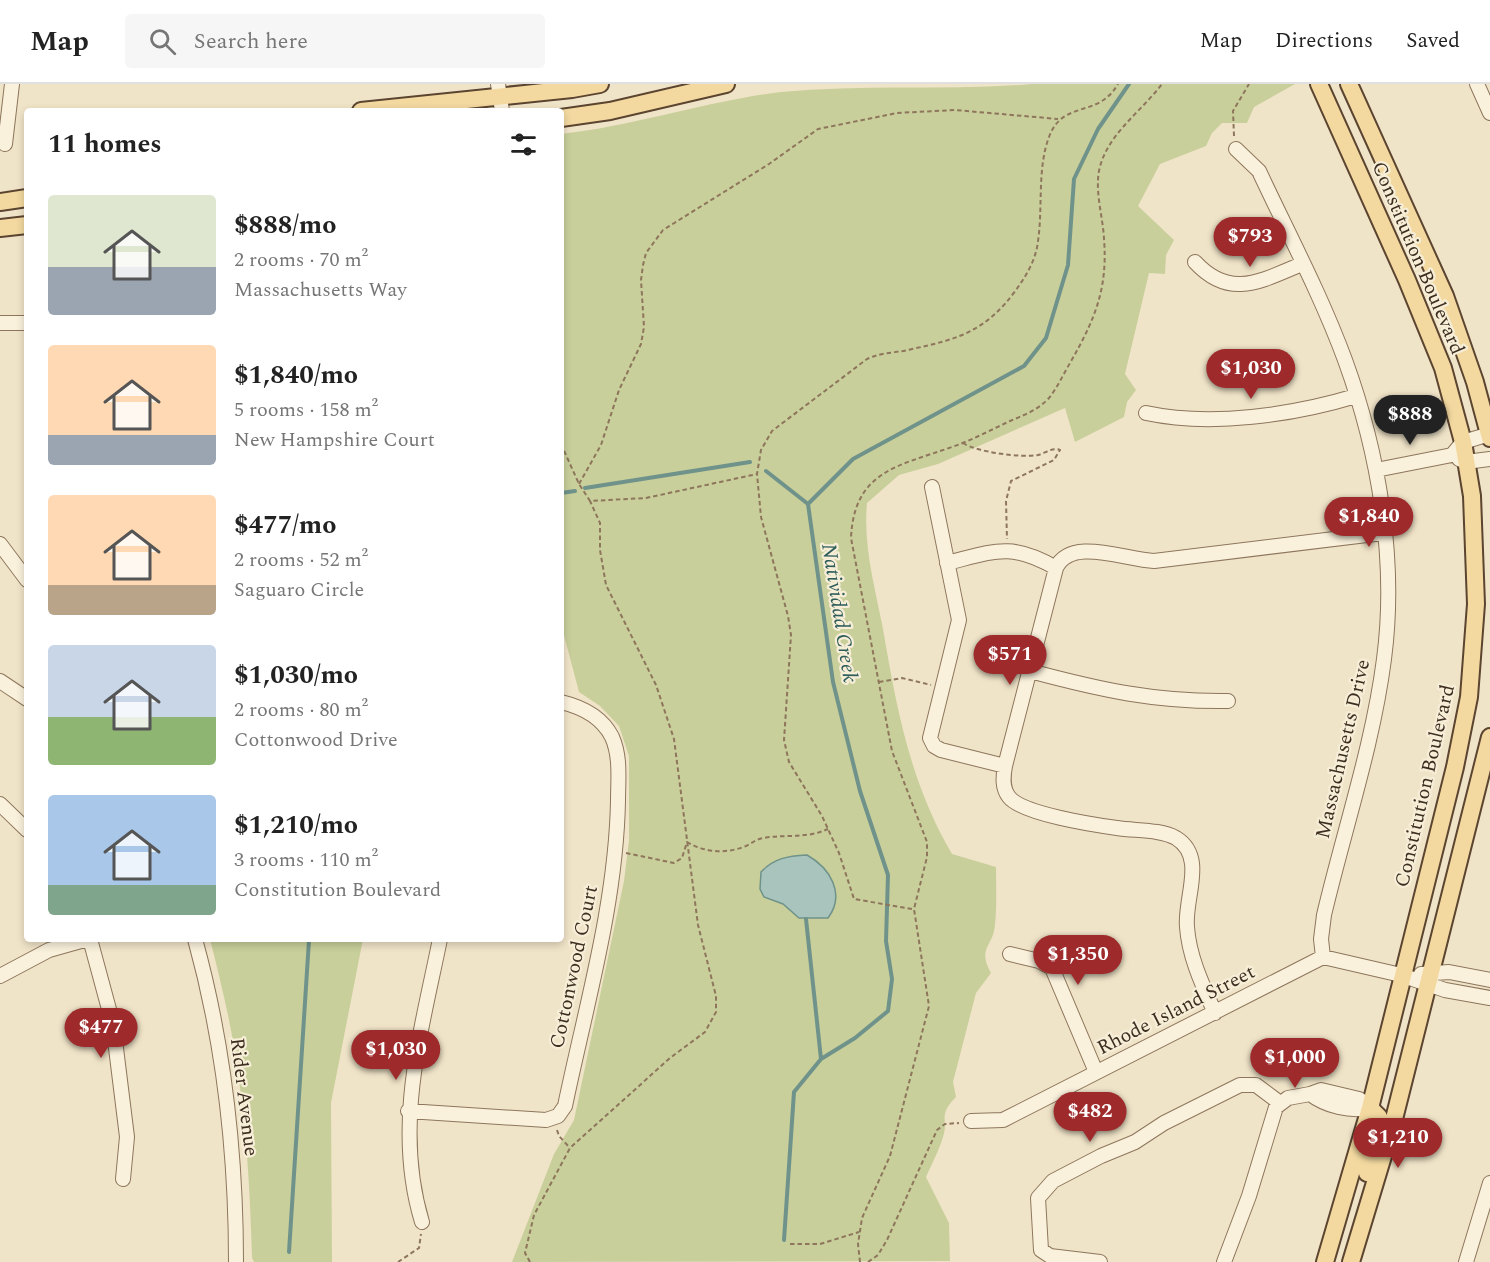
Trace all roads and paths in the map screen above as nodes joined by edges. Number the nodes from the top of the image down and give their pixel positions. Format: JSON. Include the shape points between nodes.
{"nodes":[{"id":1,"x":12,"y":84,"type":"edge"},
{"id":2,"x":600,"y":84,"type":"edge"},
{"id":3,"x":726,"y":84,"type":"edge"},
{"id":4,"x":1118,"y":84,"type":"edge"},
{"id":5,"x":1249,"y":84,"type":"edge"},
{"id":6,"x":1319,"y":84,"type":"edge"},
{"id":7,"x":1350,"y":84,"type":"edge"},
{"id":8,"x":1477,"y":84,"type":"edge"},
{"id":9,"x":500,"y":97,"type":"edge"},
{"id":10,"x":391,"y":108,"type":"edge"},
{"id":11,"x":1490,"y":113,"type":"edge"},
{"id":12,"x":564,"y":118,"type":"edge"},
{"id":13,"x":1060,"y":120,"type":"junction"},
{"id":14,"x":5,"y":144,"type":"dead end"},
{"id":15,"x":1236,"y":149,"type":"joint"},
{"id":16,"x":24,"y":198,"type":"edge"},
{"id":17,"x":0,"y":202,"type":"edge"},
{"id":18,"x":24,"y":225,"type":"edge"},
{"id":19,"x":0,"y":228,"type":"edge"},
{"id":20,"x":1195,"y":262,"type":"dead end"},
{"id":21,"x":1302,"y":264,"type":"junction"},
{"id":22,"x":0,"y":323,"type":"edge"},
{"id":23,"x":24,"y":323,"type":"edge"},
{"id":24,"x":1356,"y":396,"type":"junction"},
{"id":25,"x":1146,"y":413,"type":"dead end"},
{"id":26,"x":1490,"y":435,"type":"edge"},
{"id":27,"x":1463,"y":442,"type":"junction"},
{"id":28,"x":963,"y":443,"type":"dead end"},
{"id":29,"x":564,"y":451,"type":"edge"},
{"id":30,"x":1459,"y":459,"type":"junction"},
{"id":31,"x":1490,"y":459,"type":"edge"},
{"id":32,"x":1376,"y":470,"type":"junction"},
{"id":33,"x":757,"y":474,"type":"junction"},
{"id":34,"x":579,"y":484,"type":"junction"},
{"id":35,"x":932,"y":487,"type":"dead end"},
{"id":36,"x":590,"y":501,"type":"junction"},
{"id":37,"x":1383,"y":533,"type":"junction"},
{"id":38,"x":0,"y":544,"type":"edge"},
{"id":39,"x":1007,"y":550,"type":"junction"},
{"id":40,"x":948,"y":563,"type":"junction"},
{"id":41,"x":1056,"y":568,"type":"junction"},
{"id":42,"x":24,"y":576,"type":"edge"},
{"id":43,"x":1030,"y":671,"type":"junction"},
{"id":44,"x":0,"y":681,"type":"edge"},
{"id":45,"x":879,"y":682,"type":"dead end"},
{"id":46,"x":942,"y":688,"type":"junction"},
{"id":47,"x":24,"y":697,"type":"edge"},
{"id":48,"x":1228,"y":701,"type":"dead end"},
{"id":49,"x":564,"y":703,"type":"edge"},
{"id":50,"x":1490,"y":737,"type":"edge"},
{"id":51,"x":1005,"y":766,"type":"junction"},
{"id":52,"x":0,"y":804,"type":"edge"},
{"id":53,"x":24,"y":827,"type":"edge"},
{"id":54,"x":828,"y":829,"type":"junction"},
{"id":55,"x":687,"y":842,"type":"junction"},
{"id":56,"x":616,"y":850,"type":"junction"},
{"id":57,"x":914,"y":909,"type":"dead end"},
{"id":58,"x":78,"y":942,"type":"edge"},
{"id":59,"x":90,"y":942,"type":"edge"},
{"id":60,"x":196,"y":942,"type":"edge"},
{"id":61,"x":439,"y":942,"type":"edge"},
{"id":62,"x":1010,"y":954,"type":"dead end"},
{"id":63,"x":1323,"y":957,"type":"junction"},
{"id":64,"x":1401,"y":975,"type":"junction"},
{"id":65,"x":0,"y":976,"type":"edge"},
{"id":66,"x":1429,"y":979,"type":"junction"},
{"id":67,"x":1490,"y":980,"type":"edge"},
{"id":68,"x":1490,"y":998,"type":"edge"},
{"id":69,"x":1215,"y":1013,"type":"junction"},
{"id":70,"x":1096,"y":1072,"type":"junction"},
{"id":71,"x":1280,"y":1103,"type":"junction"},
{"id":72,"x":1370,"y":1108,"type":"junction"},
{"id":73,"x":408,"y":1111,"type":"junction"},
{"id":74,"x":553,"y":1119,"type":"junction"},
{"id":75,"x":971,"y":1121,"type":"joint"},
{"id":76,"x":570,"y":1148,"type":"junction"},
{"id":77,"x":123,"y":1179,"type":"dead end"},
{"id":78,"x":1490,"y":1183,"type":"edge"},
{"id":79,"x":1370,"y":1206,"type":"junction"},
{"id":80,"x":423,"y":1222,"type":"joint"},
{"id":81,"x":859,"y":1232,"type":"dead end"},
{"id":82,"x":790,"y":1244,"type":"dead end"},
{"id":83,"x":236,"y":1262,"type":"edge"},
{"id":84,"x":398,"y":1262,"type":"edge"},
{"id":85,"x":530,"y":1262,"type":"edge"},
{"id":86,"x":868,"y":1262,"type":"edge"},
{"id":87,"x":1100,"y":1262,"type":"edge"},
{"id":88,"x":1224,"y":1262,"type":"edge"},
{"id":89,"x":1325,"y":1262,"type":"edge"},
{"id":90,"x":1350,"y":1262,"type":"edge"},
{"id":91,"x":1466,"y":1262,"type":"edge"}],
"edges":[{"from":1,"to":14,"type":"street"},
{"from":2,"to":9,"type":"main road"},
{"from":3,"to":12,"type":"main road"},
{"from":4,"to":13,"type":"path","via":[[1104,102],[1068,113]]},
{"from":5,"to":15,"type":"path","via":[[1233,111]]},
{"from":6,"to":27,"type":"main road","name":"Constitution Boulevard","via":[[1429,332]]},
{"from":7,"to":26,"type":"main road","name":"Constitution Boulevard","via":[[1445,296]]},
{"from":8,"to":11,"type":"street"},
{"from":9,"to":10,"type":"main road"},
{"from":13,"to":33,"type":"path","via":[[1049,137],[1046,151],[1033,262],[1005,305],[978,329],[867,359],[772,431],[761,450]]},
{"from":13,"to":34,"type":"path","via":[[943,111],[897,113],[818,129],[663,230],[646,253],[643,265],[641,344],[619,390],[601,445]]},
{"from":15,"to":21,"type":"street","name":"Massachusetts Drive","via":[[1259,171]]},
{"from":16,"to":17,"type":"main road"},
{"from":18,"to":19,"type":"main road"},
{"from":20,"to":21,"type":"street","via":[[1215,279],[1239,286]]},
{"from":21,"to":24,"type":"street","name":"Massachusetts Drive","via":[[1341,350]]},
{"from":22,"to":23,"type":"street"},
{"from":24,"to":25,"type":"street","via":[[1230,419],[1179,420]]},
{"from":24,"to":32,"type":"street","name":"Massachusetts Drive"},
{"from":26,"to":27,"type":"street"},
{"from":27,"to":30,"type":"main road","name":"Constitution Boulevard"},
{"from":28,"to":39,"type":"path","via":[[1020,456],[1060,450],[1054,460],[1011,481],[1006,501]]},
{"from":29,"to":34,"type":"path"},
{"from":30,"to":31,"type":"street"},
{"from":30,"to":32,"type":"street"},
{"from":30,"to":64,"type":"main road","name":"Constitution Boulevard","via":[[1472,496],[1476,604],[1470,686],[1455,767]]},
{"from":32,"to":37,"type":"street","name":"Massachusetts Drive"},
{"from":33,"to":36,"type":"path","via":[[646,498]]},
{"from":33,"to":54,"type":"path","via":[[762,517],[791,635],[784,740],[789,762]]},
{"from":34,"to":36,"type":"path"},
{"from":35,"to":40,"type":"street"},
{"from":36,"to":55,"type":"path","via":[[600,523],[606,585],[656,685],[674,739]]},
{"from":37,"to":41,"type":"street","via":[[1154,561],[1077,551],[1066,555]]},
{"from":37,"to":63,"type":"street","name":"Massachusetts Drive","via":[[1388,603],[1384,657],[1374,716],[1324,915]]},
{"from":38,"to":42,"type":"street"},
{"from":39,"to":40,"type":"street"},
{"from":39,"to":41,"type":"street","via":[[1025,553]]},
{"from":40,"to":46,"type":"street","via":[[959,620]]},
{"from":41,"to":43,"type":"street"},
{"from":43,"to":48,"type":"street","via":[[1123,695]]},
{"from":43,"to":51,"type":"street"},
{"from":44,"to":47,"type":"street"},
{"from":45,"to":46,"type":"path","via":[[902,678]]},
{"from":46,"to":51,"type":"street","via":[[930,733],[934,746]]},
{"from":49,"to":56,"type":"street","name":"Cottonwood Court","via":[[592,715],[604,725],[614,744],[618,775]]},
{"from":50,"to":66,"type":"main road"},
{"from":51,"to":69,"type":"street","via":[[1005,789],[1018,805],[1116,828],[1170,835],[1183,844],[1193,867],[1186,912],[1190,948]]},
{"from":52,"to":53,"type":"street"},
{"from":54,"to":55,"type":"path","via":[[813,836],[761,838],[744,847],[723,851],[699,849]]},
{"from":54,"to":57,"type":"path","via":[[854,899]]},
{"from":55,"to":56,"type":"path","via":[[682,858],[674,863]]},
{"from":55,"to":76,"type":"path","via":[[698,925],[716,996],[713,1023]]},
{"from":56,"to":74,"type":"street","name":"Cottonwood Court","via":[[609,901],[565,1106]]},
{"from":58,"to":65,"type":"street","via":[[49,950]]},
{"from":59,"to":77,"type":"street","via":[[113,1024],[127,1137]]},
{"from":60,"to":83,"type":"street","name":"Rider Avenue","via":[[225,1090],[233,1163]]},
{"from":61,"to":73,"type":"street"},
{"from":62,"to":70,"type":"street","via":[[1052,968]]},
{"from":63,"to":64,"type":"street"},
{"from":63,"to":69,"type":"street","name":"Rhode Island Street"},
{"from":64,"to":66,"type":"street"},
{"from":64,"to":72,"type":"main road","name":"Constitution Boulevard"},
{"from":66,"to":67,"type":"street","via":[[1449,972]]},
{"from":66,"to":68,"type":"street","via":[[1445,990]]},
{"from":66,"to":79,"type":"main road"},
{"from":69,"to":70,"type":"street","name":"Rhode Island Street"},
{"from":70,"to":75,"type":"street","name":"Rhode Island Street","via":[[1003,1120]]},
{"from":71,"to":72,"type":"street","via":[[1321,1090],[1359,1099]]},
{"from":71,"to":87,"type":"street","via":[[1256,1084],[1240,1085],[1047,1185],[1038,1198],[1041,1250],[1050,1256]]},
{"from":71,"to":88,"type":"street","via":[[1273,1113],[1249,1196]]},
{"from":72,"to":79,"type":"main road","via":[[1379,1116],[1380,1124],[1364,1184]]},
{"from":72,"to":89,"type":"main road","name":"Constitution Boulevard"},
{"from":73,"to":74,"type":"street"},
{"from":73,"to":80,"type":"street","via":[[410,1170]]},
{"from":74,"to":76,"type":"path","via":[[559,1136]]},
{"from":75,"to":86,"type":"path","via":[[945,1124],[937,1130],[886,1240],[878,1255]]},
{"from":76,"to":85,"type":"path","via":[[534,1215],[525,1253]]},
{"from":78,"to":91,"type":"street"},
{"from":79,"to":90,"type":"main road"},
{"from":80,"to":84,"type":"path","via":[[419,1248]]},
{"from":81,"to":82,"type":"path","via":[[820,1244]]}]}
